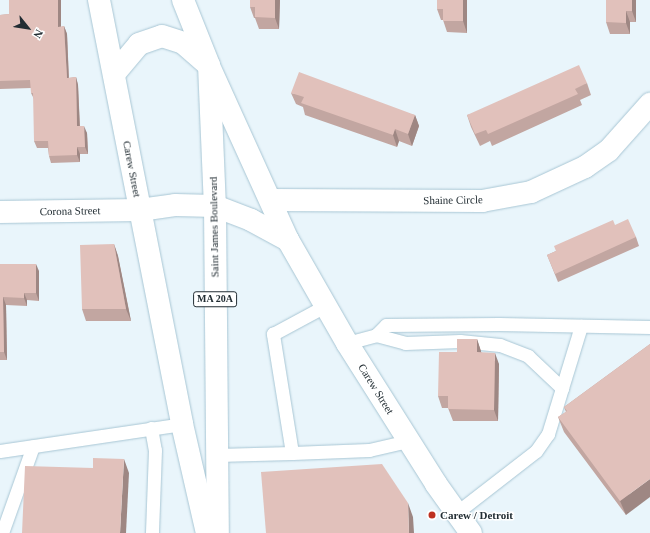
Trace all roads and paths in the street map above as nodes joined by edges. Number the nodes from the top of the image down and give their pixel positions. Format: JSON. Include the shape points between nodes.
{"nodes":[{"id":1,"x":100,"y":0,"type":"edge"},
{"id":2,"x":183,"y":0,"type":"edge"},
{"id":3,"x":208,"y":65,"type":"junction"},
{"id":4,"x":114,"y":74,"type":"junction"},
{"id":5,"x":650,"y":104,"type":"edge"},
{"id":6,"x":271,"y":200,"type":"junction"},
{"id":7,"x":215,"y":206,"type":"junction"},
{"id":8,"x":140,"y":210,"type":"junction"},
{"id":9,"x":0,"y":212,"type":"edge"},
{"id":10,"x":288,"y":240,"type":"junction"},
{"id":11,"x":325,"y":306,"type":"junction"},
{"id":12,"x":581,"y":326,"type":"junction"},
{"id":13,"x":650,"y":327,"type":"edge"},
{"id":14,"x":376,"y":335,"type":"junction"},
{"id":15,"x":347,"y":343,"type":"junction"},
{"id":16,"x":562,"y":388,"type":"junction"},
{"id":17,"x":182,"y":424,"type":"junction"},
{"id":18,"x":151,"y":428,"type":"junction"},
{"id":19,"x":408,"y":441,"type":"junction"},
{"id":20,"x":33,"y":446,"type":"junction"},
{"id":21,"x":0,"y":451,"type":"edge"},
{"id":22,"x":292,"y":453,"type":"junction"},
{"id":23,"x":217,"y":455,"type":"junction"},
{"id":24,"x":456,"y":513,"type":"junction"},
{"id":25,"x":2,"y":533,"type":"edge"},
{"id":26,"x":152,"y":533,"type":"edge"},
{"id":27,"x":207,"y":533,"type":"edge"},
{"id":28,"x":218,"y":533,"type":"edge"},
{"id":29,"x":471,"y":533,"type":"edge"}],
"edges":[{"from":1,"to":4,"type":"main road","name":"Carew Street"},
{"from":2,"to":3,"type":"main road","name":"Carew Street","number":"MA 20A"},
{"from":3,"to":4,"type":"main road","via":[[183,43],[162,36],[139,44]]},
{"from":3,"to":6,"type":"main road","name":"Carew Street"},
{"from":3,"to":7,"type":"main road","name":"Saint James Boulevard","number":"MA 20A"},
{"from":4,"to":8,"type":"main road","name":"Carew Street"},
{"from":5,"to":6,"type":"main road","name":"Shaine Circle","via":[[609,150],[585,167],[531,192],[482,201]]},
{"from":6,"to":10,"type":"main road","name":"Carew Street"},
{"from":7,"to":8,"type":"main road","name":"Carew Street","via":[[175,205]]},
{"from":7,"to":10,"type":"main road","name":"Carew Street","via":[[251,220]]},
{"from":7,"to":23,"type":"main road","name":"Saint James Boulevard","number":"MA 20A"},
{"from":8,"to":9,"type":"main road","name":"Corona Street"},
{"from":8,"to":17,"type":"main road"},
{"from":10,"to":11,"type":"main road","name":"Carew Street"},
{"from":11,"to":15,"type":"main road","name":"Carew Street"},
{"from":11,"to":22,"type":"lane","via":[[273,334]]},
{"from":12,"to":13,"type":"lane"},
{"from":12,"to":14,"type":"lane","via":[[386,325]]},
{"from":12,"to":16,"type":"lane"},
{"from":14,"to":15,"type":"lane"},
{"from":14,"to":16,"type":"lane","via":[[405,343],[460,341],[500,345],[528,356]]},
{"from":15,"to":19,"type":"main road","name":"Carew Street"},
{"from":16,"to":24,"type":"lane","via":[[548,434],[536,451]]},
{"from":17,"to":18,"type":"lane"},
{"from":17,"to":27,"type":"main road"},
{"from":18,"to":20,"type":"lane"},
{"from":18,"to":26,"type":"lane","via":[[155,450]]},
{"from":19,"to":22,"type":"lane","via":[[369,450]]},
{"from":19,"to":24,"type":"main road","name":"Carew Street"},
{"from":20,"to":21,"type":"lane"},
{"from":20,"to":25,"type":"lane"},
{"from":22,"to":23,"type":"lane"},
{"from":23,"to":28,"type":"main road","name":"Saint James Boulevard","number":"MA 20A"},
{"from":24,"to":29,"type":"main road","name":"Carew Street"}]}
